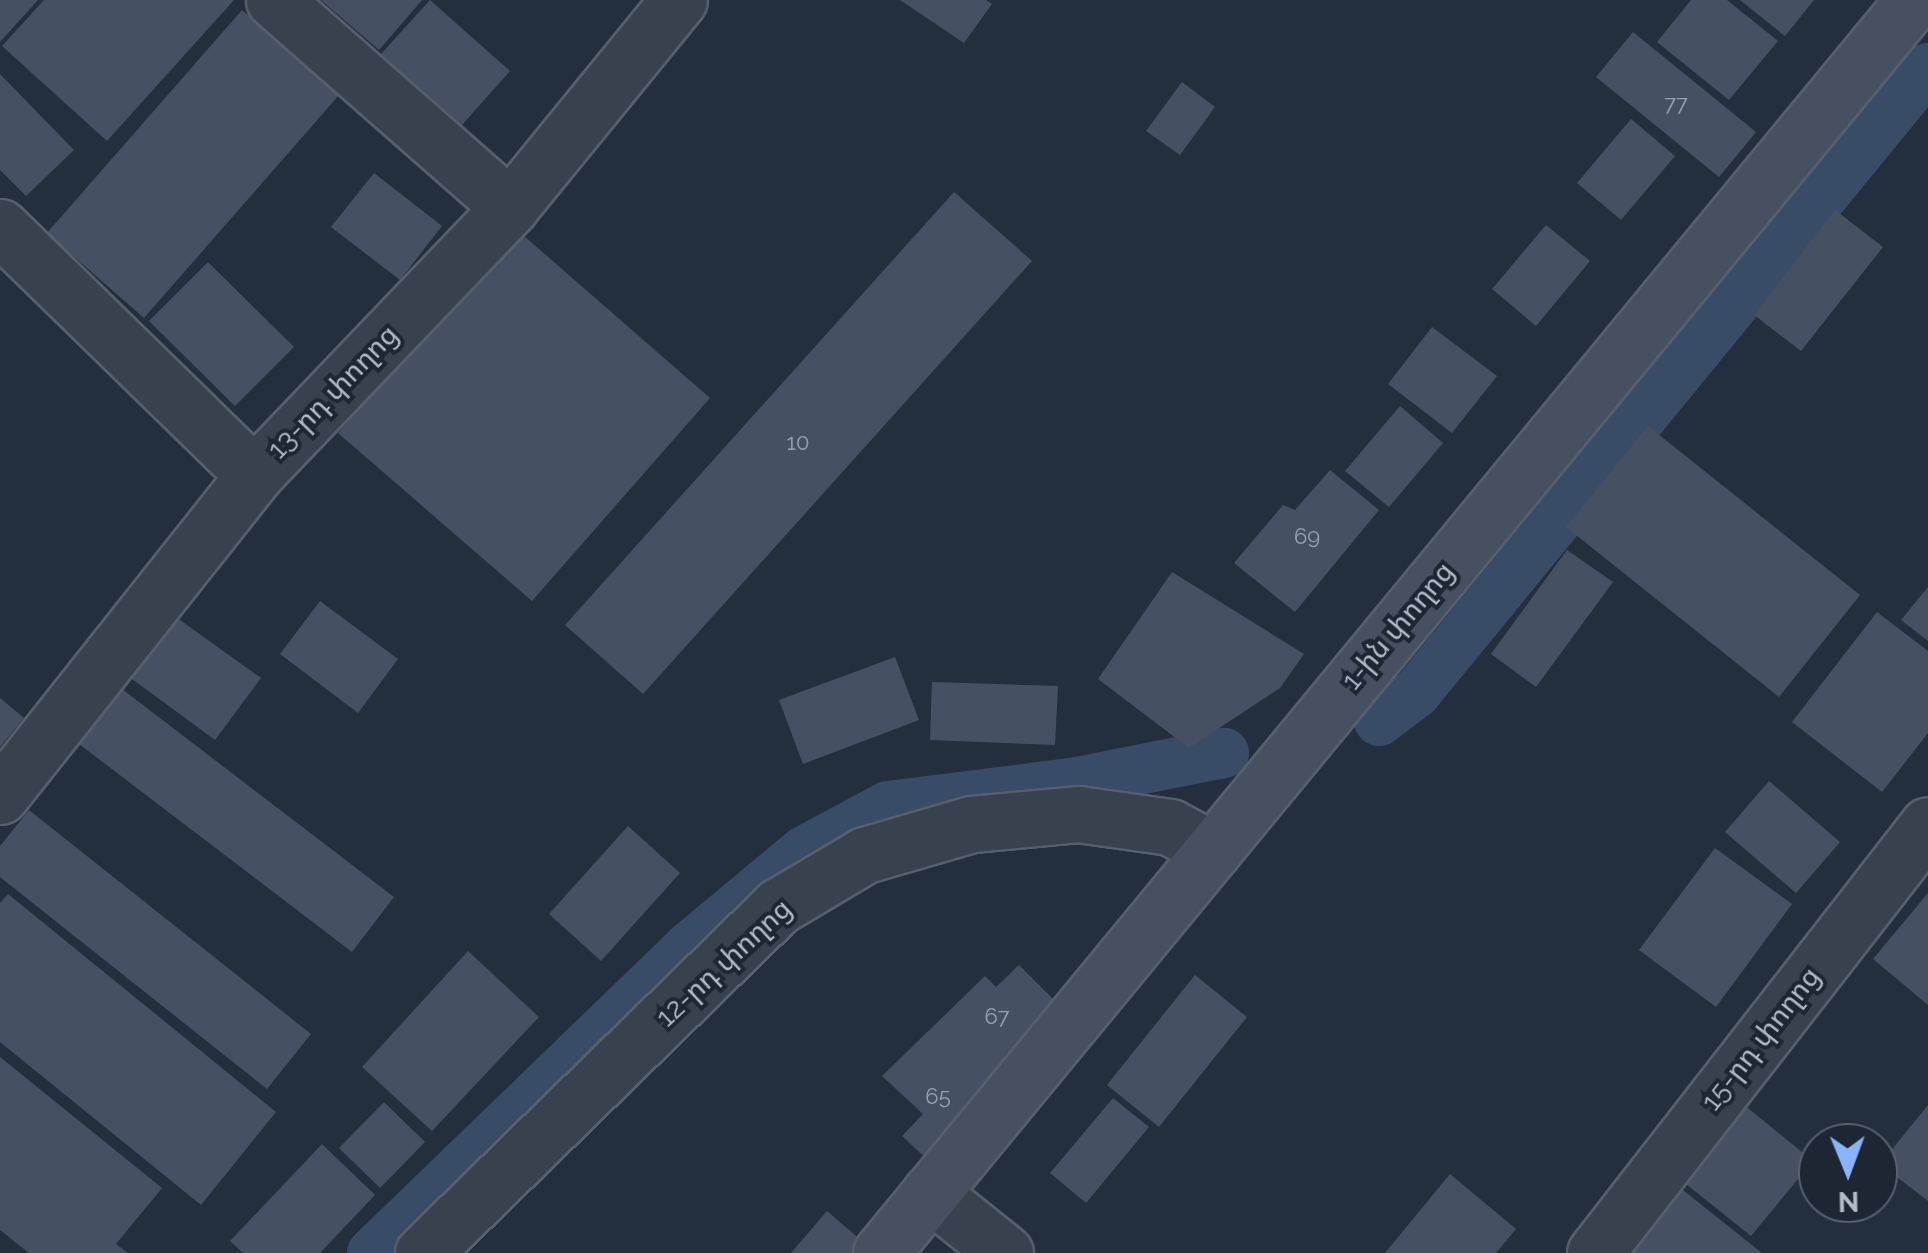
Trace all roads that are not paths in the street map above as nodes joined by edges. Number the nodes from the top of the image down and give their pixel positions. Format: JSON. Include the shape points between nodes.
{"nodes":[{"id":1,"x":274,"y":0,"type":"edge"},
{"id":2,"x":679,"y":0,"type":"edge"},
{"id":3,"x":1914,"y":0,"type":"edge"},
{"id":4,"x":510,"y":207,"type":"junction"},
{"id":5,"x":0,"y":227,"type":"edge"},
{"id":6,"x":254,"y":475,"type":"junction"},
{"id":7,"x":0,"y":796,"type":"edge"},
{"id":8,"x":1928,"y":825,"type":"edge"},
{"id":9,"x":1213,"y":850,"type":"junction"},
{"id":10,"x":930,"y":1193,"type":"junction"},
{"id":11,"x":423,"y":1253,"type":"edge"},
{"id":12,"x":881,"y":1253,"type":"edge"},
{"id":13,"x":1005,"y":1253,"type":"edge"},
{"id":14,"x":1595,"y":1253,"type":"edge"}],
"edges":[{"from":1,"to":4,"type":"street"},
{"from":2,"to":4,"type":"street","name":"13-րդ փողոց"},
{"from":3,"to":9,"type":"main road","name":"1-ին փողոց"},
{"from":4,"to":6,"type":"street","name":"13-րդ փողոց"},
{"from":5,"to":6,"type":"street"},
{"from":6,"to":7,"type":"street","name":"13-րդ փողոց"},
{"from":8,"to":14,"type":"street","name":"15-րդ փողոց"},
{"from":9,"to":10,"type":"main road","name":"1-ին փողոց"},
{"from":9,"to":11,"type":"street","name":"12-րդ փողոց","via":[[1170,826],[1078,814],[972,824],[864,856],[779,906]]},
{"from":10,"to":12,"type":"main road","name":"1-ին փողոց"},
{"from":10,"to":13,"type":"street"}]}
